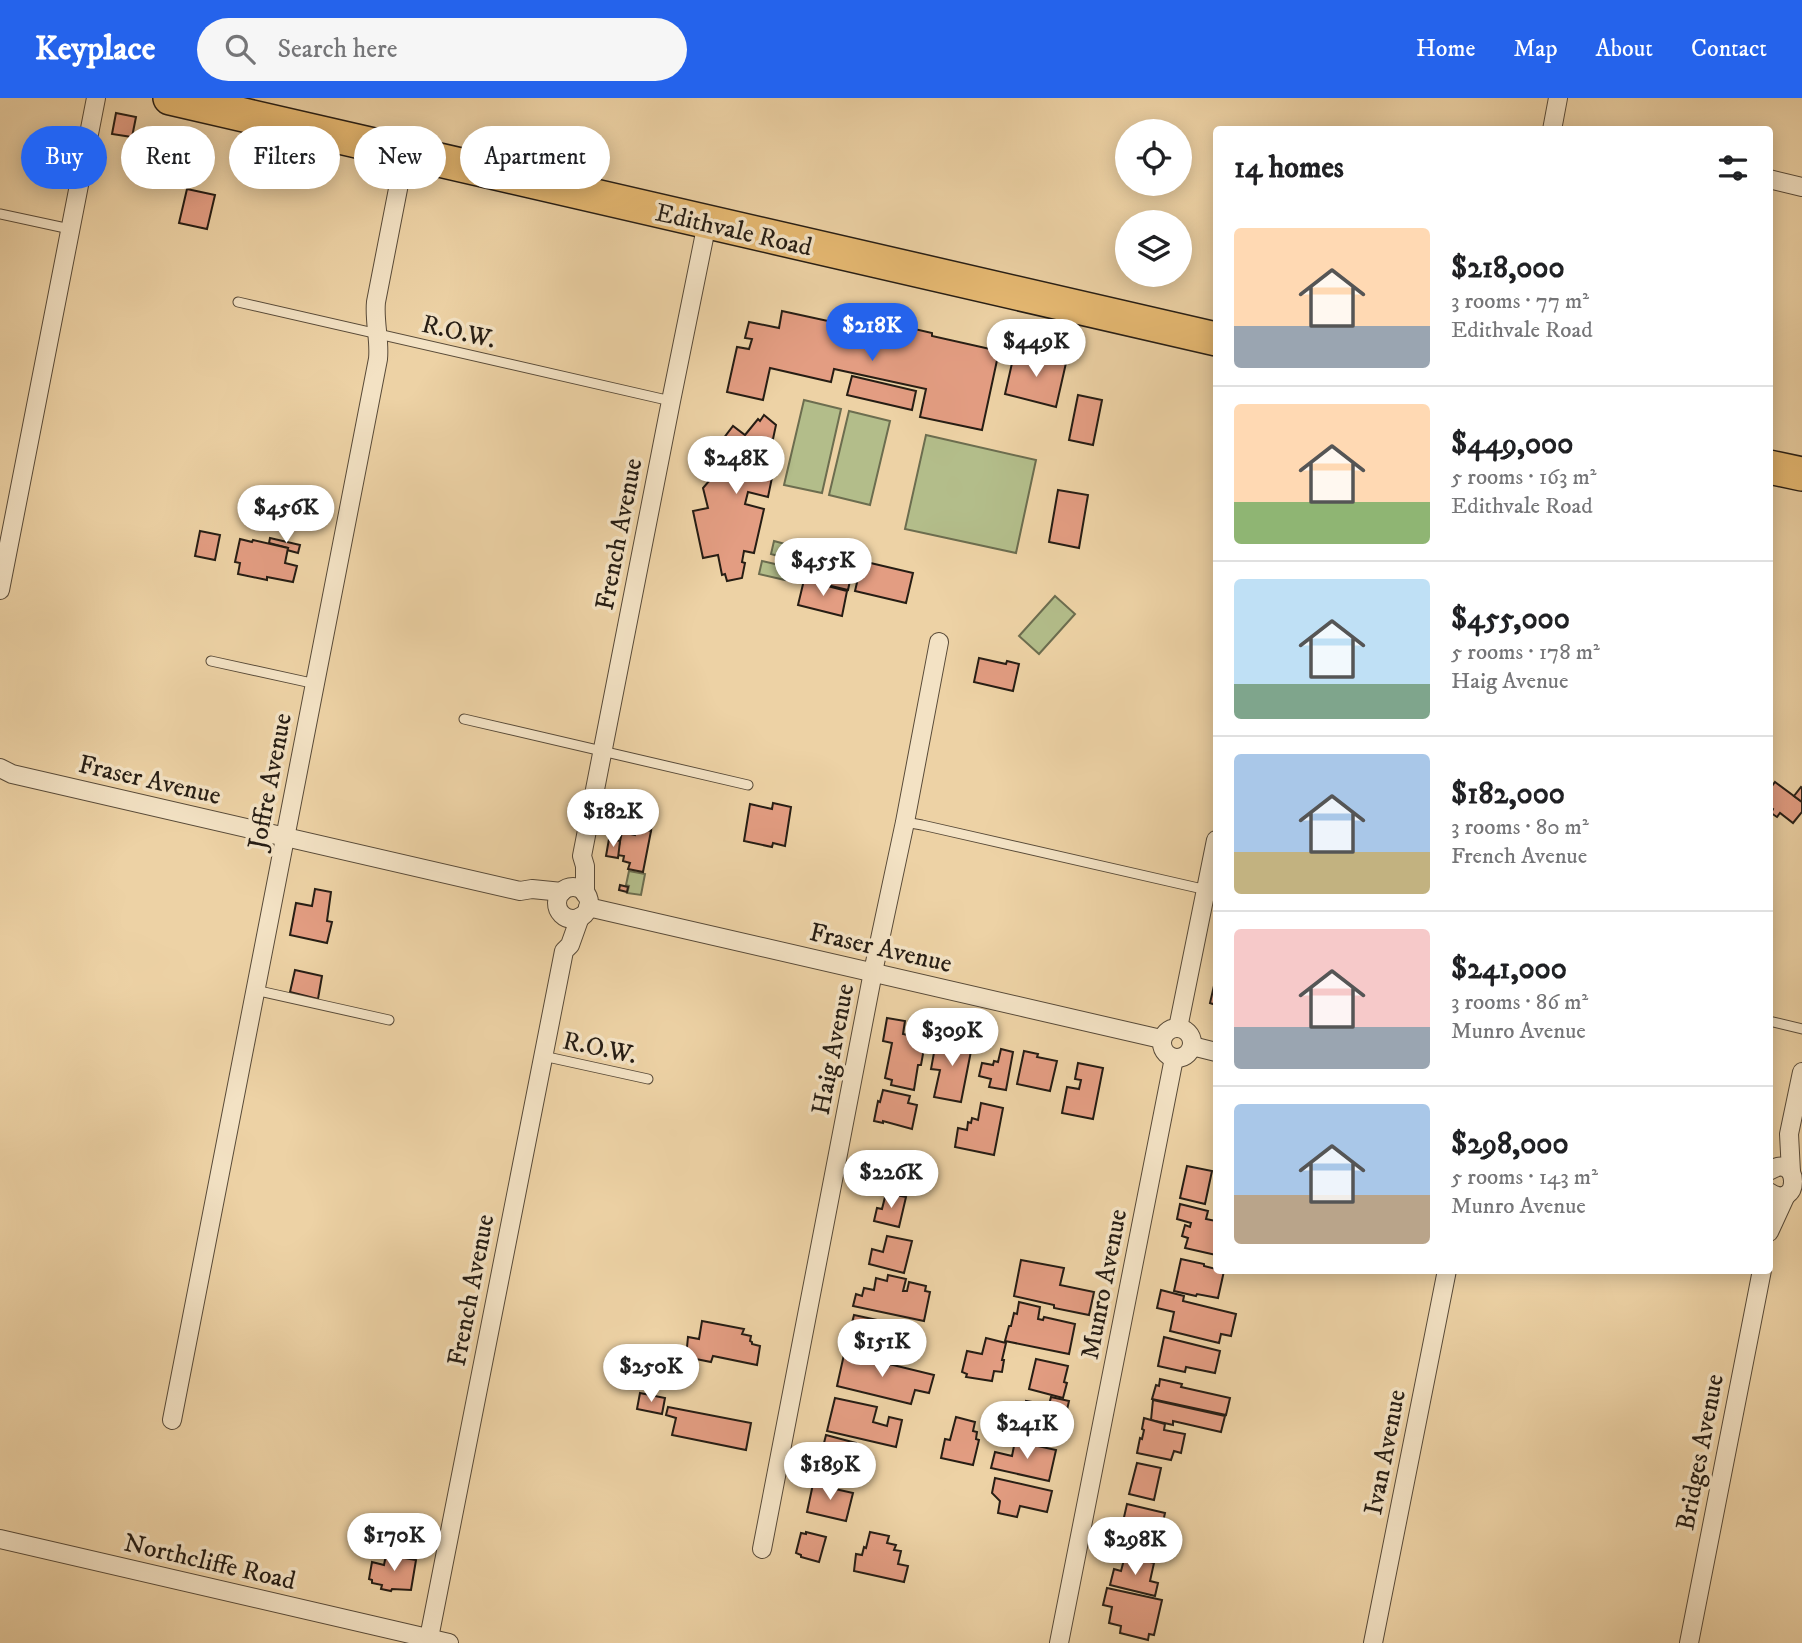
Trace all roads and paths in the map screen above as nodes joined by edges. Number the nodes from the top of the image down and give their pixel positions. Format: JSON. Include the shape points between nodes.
{"nodes":[{"id":1,"x":96,"y":98,"type":"edge"},
{"id":2,"x":170,"y":98,"type":"edge"},
{"id":3,"x":1551,"y":99,"type":"edge"},
{"id":4,"x":1552,"y":126,"type":"edge"},
{"id":5,"x":354,"y":141,"type":"edge"},
{"id":6,"x":446,"y":163,"type":"edge"},
{"id":7,"x":1773,"y":180,"type":"edge"},
{"id":8,"x":1802,"y":187,"type":"edge"},
{"id":9,"x":398,"y":189,"type":"edge"},
{"id":10,"x":0,"y":214,"type":"edge"},
{"id":11,"x":707,"y":223,"type":"junction"},
{"id":12,"x":70,"y":229,"type":"junction"},
{"id":13,"x":238,"y":302,"type":"dead end"},
{"id":14,"x":378,"y":334,"type":"junction"},
{"id":15,"x":1213,"y":338,"type":"edge"},
{"id":16,"x":671,"y":401,"type":"junction"},
{"id":17,"x":1773,"y":468,"type":"edge"},
{"id":18,"x":1802,"y":474,"type":"edge"},
{"id":19,"x":0,"y":590,"type":"edge"},
{"id":20,"x":939,"y":642,"type":"dead end"},
{"id":21,"x":211,"y":661,"type":"dead end"},
{"id":22,"x":316,"y":684,"type":"junction"},
{"id":23,"x":464,"y":719,"type":"dead end"},
{"id":24,"x":603,"y":751,"type":"junction"},
{"id":25,"x":4,"y":772,"type":"edge"},
{"id":26,"x":748,"y":785,"type":"dead end"},
{"id":27,"x":905,"y":822,"type":"junction"},
{"id":28,"x":285,"y":837,"type":"junction"},
{"id":29,"x":1213,"y":857,"type":"edge"},
{"id":30,"x":1207,"y":890,"type":"junction"},
{"id":31,"x":572,"y":903,"type":"junction"},
{"id":32,"x":873,"y":972,"type":"junction"},
{"id":33,"x":255,"y":990,"type":"junction"},
{"id":34,"x":389,"y":1020,"type":"dead end"},
{"id":35,"x":1773,"y":1022,"type":"edge"},
{"id":36,"x":1178,"y":1028,"type":"junction"},
{"id":37,"x":1802,"y":1029,"type":"edge"},
{"id":38,"x":1161,"y":1039,"type":"junction"},
{"id":39,"x":1192,"y":1046,"type":"junction"},
{"id":40,"x":1213,"y":1051,"type":"edge"},
{"id":41,"x":543,"y":1056,"type":"junction"},
{"id":42,"x":1174,"y":1058,"type":"junction"},
{"id":43,"x":1802,"y":1072,"type":"edge"},
{"id":44,"x":648,"y":1079,"type":"dead end"},
{"id":45,"x":1783,"y":1180,"type":"edge"},
{"id":46,"x":1773,"y":1217,"type":"edge"},
{"id":47,"x":1446,"y":1274,"type":"edge"},
{"id":48,"x":1761,"y":1274,"type":"edge"},
{"id":49,"x":172,"y":1420,"type":"dead end"},
{"id":50,"x":0,"y":1539,"type":"edge"},
{"id":51,"x":762,"y":1549,"type":"dead end"},
{"id":52,"x":429,"y":1638,"type":"junction"},
{"id":53,"x":449,"y":1643,"type":"edge"},
{"id":54,"x":1059,"y":1643,"type":"edge"},
{"id":55,"x":1373,"y":1643,"type":"edge"},
{"id":56,"x":1689,"y":1643,"type":"edge"}],
"edges":[{"from":1,"to":12,"type":"street"},
{"from":2,"to":5,"type":"highway","name":"Edithvale Road"},
{"from":3,"to":4,"type":"street"},
{"from":6,"to":11,"type":"highway","name":"Edithvale Road"},
{"from":7,"to":8,"type":"street"},
{"from":9,"to":14,"type":"street","name":"Joffre Avenue","via":[[376,297]]},
{"from":10,"to":12,"type":"lane"},
{"from":11,"to":15,"type":"highway","name":"Edithvale Road"},
{"from":11,"to":16,"type":"street","name":"French Avenue"},
{"from":12,"to":19,"type":"street"},
{"from":13,"to":14,"type":"lane","name":"R.O.W."},
{"from":14,"to":16,"type":"lane","name":"R.O.W."},
{"from":14,"to":22,"type":"street","name":"Joffre Avenue","via":[[379,359]]},
{"from":16,"to":24,"type":"street","name":"French Avenue"},
{"from":17,"to":18,"type":"highway"},
{"from":20,"to":27,"type":"street","name":"Haig Avenue"},
{"from":21,"to":22,"type":"lane"},
{"from":22,"to":28,"type":"street","name":"Joffre Avenue"},
{"from":23,"to":24,"type":"lane"},
{"from":24,"to":26,"type":"lane"},
{"from":24,"to":31,"type":"street","name":"French Avenue","via":[[582,856],[575,862]]},
{"from":25,"to":28,"type":"street","name":"Fraser Avenue"},
{"from":27,"to":30,"type":"lane"},
{"from":27,"to":32,"type":"street","name":"Haig Avenue"},
{"from":28,"to":31,"type":"street","name":"Fraser Avenue","via":[[520,891],[532,889]]},
{"from":28,"to":33,"type":"street","name":"Joffre Avenue"},
{"from":29,"to":30,"type":"street"},
{"from":30,"to":36,"type":"street"},
{"from":31,"to":32,"type":"street","name":"Fraser Avenue"},
{"from":31,"to":41,"type":"street","name":"French Avenue","via":[[560,941],[564,951]]},
{"from":32,"to":38,"type":"street","name":"Fraser Avenue"},
{"from":32,"to":51,"type":"street","name":"Haig Avenue"},
{"from":33,"to":34,"type":"lane"},
{"from":33,"to":49,"type":"street","name":"Joffre Avenue"},
{"from":35,"to":37,"type":"lane"},
{"from":36,"to":38,"type":"street"},
{"from":36,"to":39,"type":"street","via":[[1189,1034]]},
{"from":38,"to":42,"type":"street","via":[[1162,1050]]},
{"from":39,"to":40,"type":"street"},
{"from":39,"to":42,"type":"street","via":[[1184,1057]]},
{"from":41,"to":44,"type":"lane","name":"R.O.W."},
{"from":41,"to":52,"type":"street","name":"French Avenue"},
{"from":42,"to":54,"type":"street","name":"Munro Avenue"},
{"from":43,"to":45,"type":"street"},
{"from":45,"to":46,"type":"street"},
{"from":47,"to":55,"type":"street","name":"Ivan Avenue"},
{"from":48,"to":56,"type":"street","name":"Bridges Avenue"},
{"from":50,"to":52,"type":"street","name":"Northcliffe Road"},
{"from":52,"to":53,"type":"street","name":"Northcliffe Road"}]}
